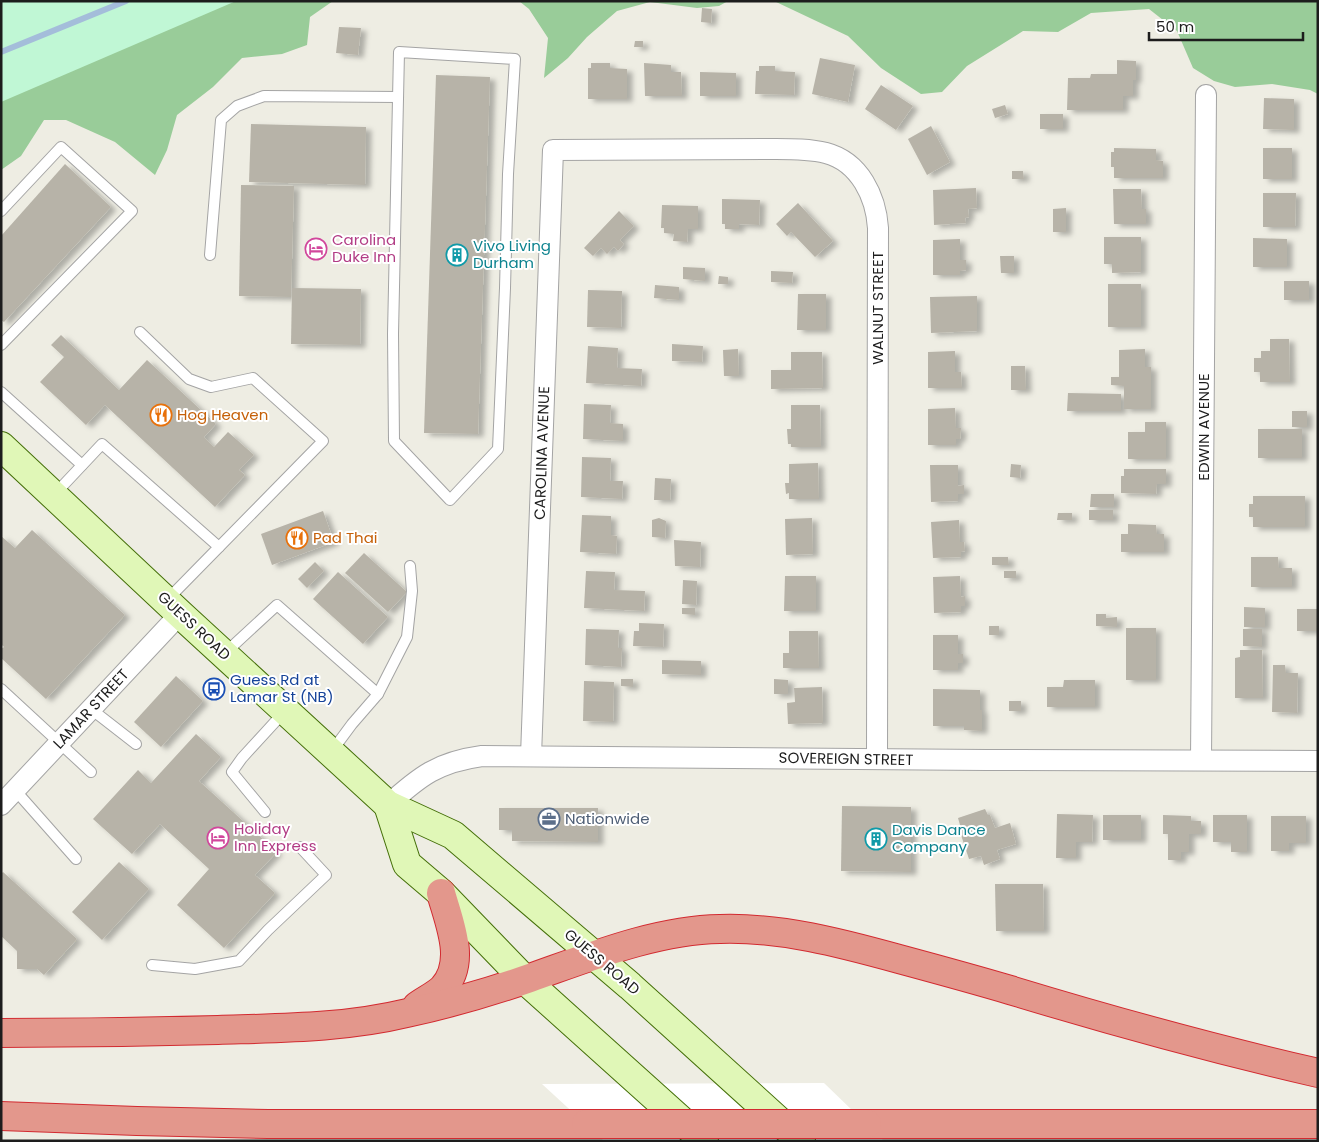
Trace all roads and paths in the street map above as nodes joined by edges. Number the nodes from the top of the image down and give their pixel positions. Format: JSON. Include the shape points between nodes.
{"nodes":[{"id":1,"x":1206,"y":95,"type":"dead end"},
{"id":2,"x":398,"y":97,"type":"junction"},
{"id":3,"x":553,"y":150,"type":"joint"},
{"id":4,"x":1,"y":211,"type":"edge"},
{"id":5,"x":210,"y":255,"type":"dead end"},
{"id":6,"x":140,"y":332,"type":"dead end"},
{"id":7,"x":1,"y":345,"type":"edge"},
{"id":8,"x":1,"y":392,"type":"edge"},
{"id":9,"x":4,"y":455,"type":"edge"},
{"id":10,"x":82,"y":465,"type":"junction"},
{"id":11,"x":54,"y":495,"type":"junction"},
{"id":12,"x":219,"y":547,"type":"junction"},
{"id":13,"x":410,"y":566,"type":"dead end"},
{"id":14,"x":173,"y":608,"type":"junction"},
{"id":15,"x":224,"y":654,"type":"junction"},
{"id":16,"x":1,"y":689,"type":"edge"},
{"id":17,"x":378,"y":694,"type":"junction"},
{"id":18,"x":92,"y":708,"type":"junction"},
{"id":19,"x":286,"y":711,"type":"junction"},
{"id":20,"x":60,"y":742,"type":"junction"},
{"id":21,"x":136,"y":744,"type":"dead end"},
{"id":22,"x":331,"y":752,"type":"junction"},
{"id":23,"x":531,"y":756,"type":"junction"},
{"id":24,"x":877,"y":759,"type":"junction"},
{"id":25,"x":1201,"y":760,"type":"junction"},
{"id":26,"x":1318,"y":761,"type":"edge"},
{"id":27,"x":91,"y":772,"type":"dead end"},
{"id":28,"x":8,"y":798,"type":"edge"},
{"id":29,"x":388,"y":805,"type":"junction"},
{"id":30,"x":265,"y":812,"type":"dead end"},
{"id":31,"x":300,"y":847,"type":"dead end"},
{"id":32,"x":76,"y":859,"type":"dead end"},
{"id":33,"x":441,"y":893,"type":"junction"},
{"id":34,"x":595,"y":955,"type":"junction"},
{"id":35,"x":152,"y":965,"type":"dead end"},
{"id":36,"x":525,"y":980,"type":"junction"},
{"id":37,"x":406,"y":1013,"type":"junction"},
{"id":38,"x":1,"y":1033,"type":"edge"},
{"id":39,"x":1318,"y":1072,"type":"edge"},
{"id":40,"x":1,"y":1116,"type":"edge"},
{"id":41,"x":1318,"y":1124,"type":"edge"},
{"id":42,"x":704,"y":1141,"type":"edge"},
{"id":43,"x":801,"y":1141,"type":"edge"}],
"edges":[{"from":1,"to":25,"type":"street","name":"EDWIN AVENUE"},
{"from":2,"to":2,"type":"lane","via":[[394,441],[450,500],[498,449],[515,59],[399,52]]},
{"from":2,"to":5,"type":"lane","via":[[264,96],[237,106],[220,120]]},
{"from":3,"to":23,"type":"street","name":"CAROLINA AVENUE"},
{"from":3,"to":24,"type":"street","name":"WALNUT STREET","via":[[808,150],[844,161],[857,172],[869,190],[877,211],[878,228]]},
{"from":4,"to":7,"type":"lane","via":[[61,147],[132,211]]},
{"from":6,"to":12,"type":"lane","via":[[189,379],[211,387],[253,378],[323,440]]},
{"from":8,"to":10,"type":"lane"},
{"from":9,"to":11,"type":"main road","name":"GUESS ROAD"},
{"from":10,"to":11,"type":"lane"},
{"from":10,"to":12,"type":"lane","via":[[102,444]]},
{"from":11,"to":14,"type":"main road","name":"GUESS ROAD"},
{"from":12,"to":14,"type":"lane"},
{"from":13,"to":17,"type":"lane","via":[[412,591],[407,637]]},
{"from":14,"to":15,"type":"main road","name":"GUESS ROAD"},
{"from":14,"to":18,"type":"street","name":"LAMAR STREET"},
{"from":15,"to":17,"type":"lane","via":[[277,605]]},
{"from":15,"to":19,"type":"main road","name":"GUESS ROAD"},
{"from":16,"to":20,"type":"lane"},
{"from":17,"to":22,"type":"lane"},
{"from":18,"to":20,"type":"street","name":"LAMAR STREET"},
{"from":18,"to":21,"type":"lane"},
{"from":19,"to":22,"type":"main road","name":"GUESS ROAD"},
{"from":19,"to":30,"type":"lane","via":[[232,772]]},
{"from":20,"to":27,"type":"lane"},
{"from":20,"to":28,"type":"street","name":"LAMAR STREET"},
{"from":22,"to":29,"type":"main road","name":"GUESS ROAD"},
{"from":23,"to":24,"type":"street","name":"SOVEREIGN STREET"},
{"from":23,"to":29,"type":"street","name":"SOVEREIGN STREET","via":[[482,756],[444,764],[416,780]]},
{"from":24,"to":25,"type":"street","name":"SOVEREIGN STREET"},
{"from":25,"to":26,"type":"street","name":"SOVEREIGN STREET"},
{"from":28,"to":32,"type":"lane"},
{"from":29,"to":33,"type":"main road","name":"GUESS ROAD","via":[[408,864]]},
{"from":29,"to":34,"type":"main road","name":"GUESS ROAD","via":[[453,835]]},
{"from":31,"to":35,"type":"lane","via":[[326,875],[239,961],[195,969]]},
{"from":33,"to":36,"type":"main road","name":"GUESS ROAD"},
{"from":33,"to":37,"type":"highway","via":[[454,938],[451,977],[443,988]]},
{"from":34,"to":36,"type":"highway"},
{"from":34,"to":39,"type":"highway","via":[[677,933],[710,929],[790,934],[863,949],[1227,1052]]},
{"from":34,"to":43,"type":"main road","name":"GUESS ROAD"},
{"from":36,"to":37,"type":"highway"},
{"from":36,"to":42,"type":"main road","name":"GUESS ROAD"},
{"from":37,"to":38,"type":"highway","via":[[362,1022],[303,1028]]},
{"from":40,"to":41,"type":"highway","bridge":true,"via":[[268,1124]]}]}
